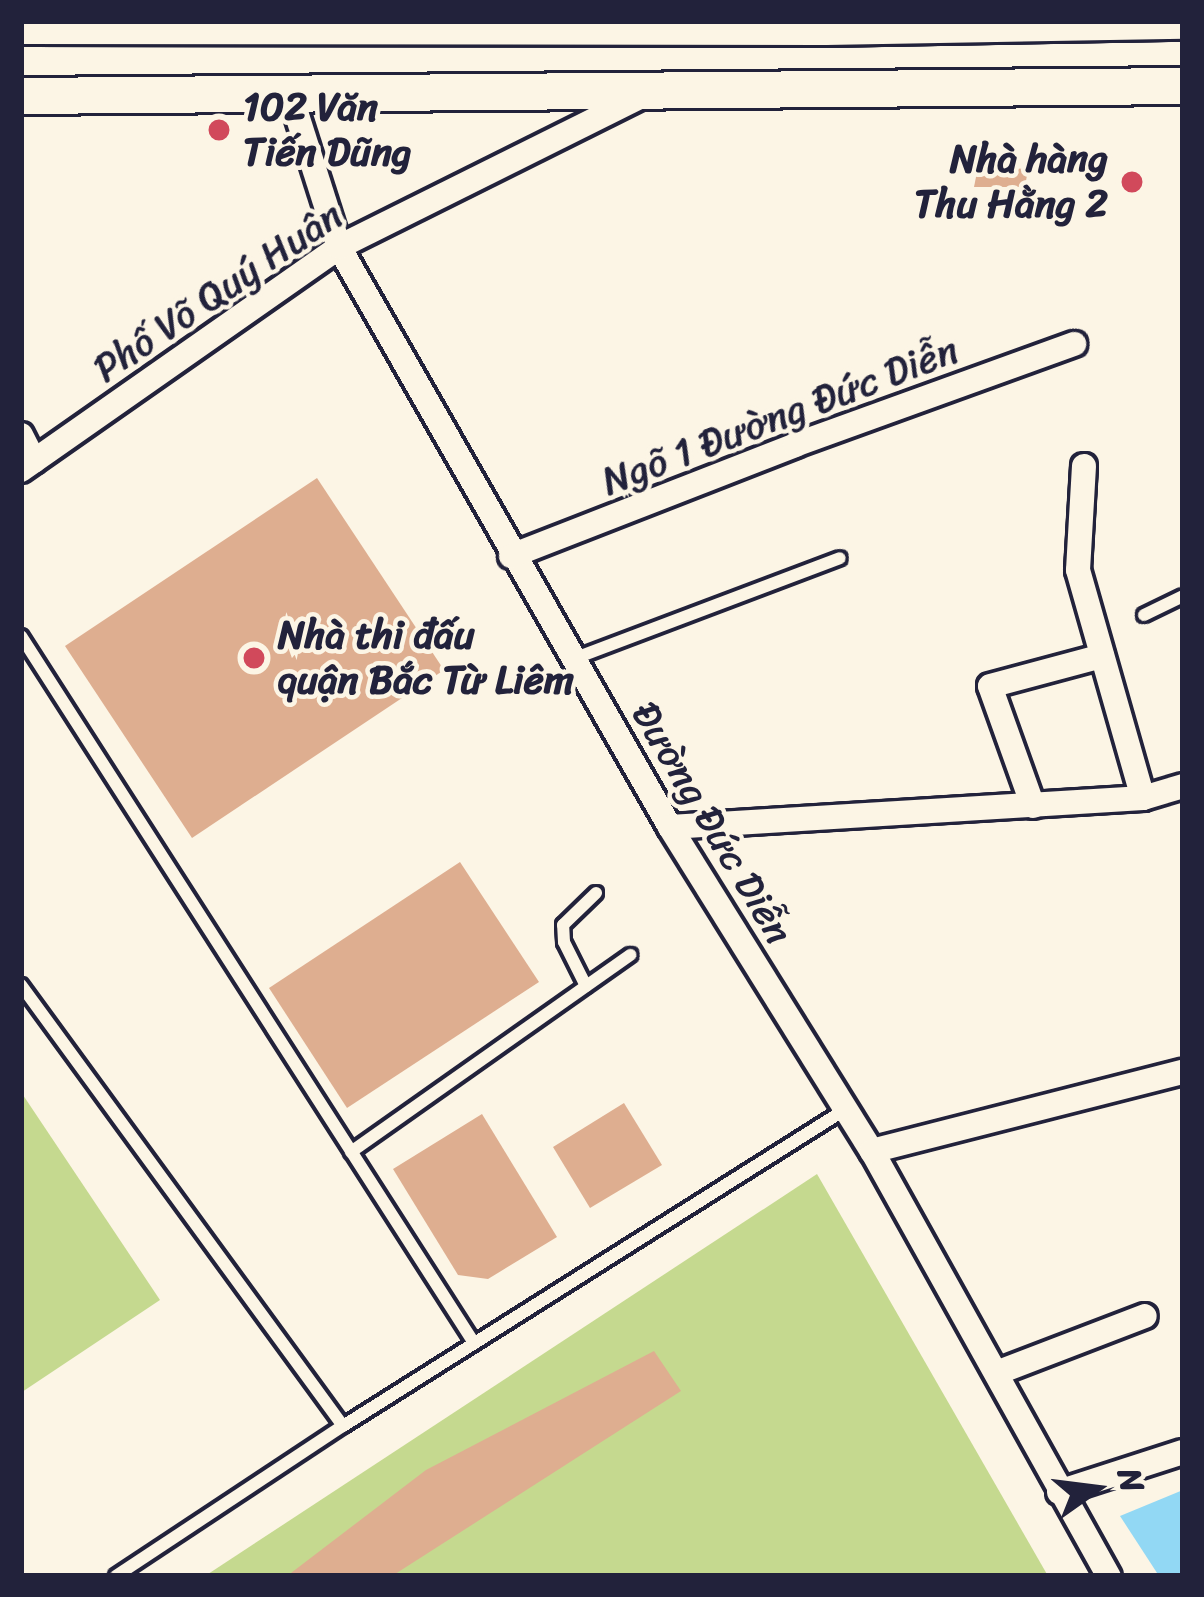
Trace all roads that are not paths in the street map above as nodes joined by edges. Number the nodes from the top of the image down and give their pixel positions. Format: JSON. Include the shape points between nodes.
{"nodes":[{"id":1,"x":1183,"y":21,"type":"edge"},
{"id":2,"x":255,"y":23,"type":"edge"},
{"id":3,"x":912,"y":23,"type":"edge"},
{"id":4,"x":689,"y":24,"type":"edge"},
{"id":5,"x":824,"y":24,"type":"edge"},
{"id":6,"x":21,"y":26,"type":"edge"},
{"id":7,"x":1183,"y":86,"type":"edge"},
{"id":8,"x":289,"y":90,"type":"junction"},
{"id":9,"x":655,"y":90,"type":"junction"},
{"id":10,"x":21,"y":96,"type":"edge"},
{"id":11,"x":339,"y":248,"type":"junction"},
{"id":12,"x":1075,"y":344,"type":"dead end"},
{"id":13,"x":21,"y":434,"type":"edge"},
{"id":14,"x":28,"y":466,"type":"edge"},
{"id":15,"x":1084,"y":466,"type":"dead end"},
{"id":16,"x":511,"y":556,"type":"junction"},
{"id":17,"x":840,"y":558,"type":"dead end"},
{"id":18,"x":1183,"y":596,"type":"edge"},
{"id":19,"x":1144,"y":615,"type":"dead end"},
{"id":20,"x":21,"y":636,"type":"edge"},
{"id":21,"x":1102,"y":656,"type":"junction"},
{"id":22,"x":572,"y":660,"type":"junction"},
{"id":23,"x":1183,"y":786,"type":"edge"},
{"id":24,"x":1143,"y":798,"type":"junction"},
{"id":25,"x":1033,"y":806,"type":"junction"},
{"id":26,"x":670,"y":827,"type":"junction"},
{"id":27,"x":596,"y":893,"type":"dead end"},
{"id":28,"x":629,"y":955,"type":"dead end"},
{"id":29,"x":21,"y":985,"type":"edge"},
{"id":30,"x":586,"y":986,"type":"junction"},
{"id":31,"x":1183,"y":1072,"type":"edge"},
{"id":32,"x":846,"y":1109,"type":"junction"},
{"id":33,"x":872,"y":1151,"type":"junction"},
{"id":34,"x":352,"y":1152,"type":"junction"},
{"id":35,"x":1144,"y":1316,"type":"dead end"},
{"id":36,"x":474,"y":1343,"type":"junction"},
{"id":37,"x":998,"y":1372,"type":"junction"},
{"id":38,"x":343,"y":1426,"type":"junction"},
{"id":39,"x":1183,"y":1452,"type":"edge"},
{"id":40,"x":1059,"y":1492,"type":"junction"},
{"id":41,"x":116,"y":1576,"type":"edge"},
{"id":42,"x":1109,"y":1576,"type":"edge"}],
"edges":[{"from":1,"to":3,"type":"main road"},
{"from":2,"to":4,"type":"main road"},
{"from":2,"to":6,"type":"main road"},
{"from":3,"to":5,"type":"main road"},
{"from":4,"to":5,"type":"main road"},
{"from":7,"to":9,"type":"main road"},
{"from":8,"to":9,"type":"main road"},
{"from":8,"to":10,"type":"main road"},
{"from":8,"to":11,"type":"street","name":"Đường Đức Diễn"},
{"from":9,"to":11,"type":"street","name":"Phố Võ Quý Huân"},
{"from":11,"to":14,"type":"street","name":"Phố Võ Quý Huân"},
{"from":11,"to":16,"type":"street","name":"Đường Đức Diễn"},
{"from":12,"to":16,"type":"street","name":"Ngõ 1 Đường Đức Diễn"},
{"from":13,"to":14,"type":"street"},
{"from":15,"to":21,"type":"street","via":[[1078,570]]},
{"from":16,"to":22,"type":"street","name":"Đường Đức Diễn"},
{"from":17,"to":22,"type":"lane"},
{"from":18,"to":19,"type":"lane"},
{"from":20,"to":34,"type":"lane"},
{"from":21,"to":24,"type":"street"},
{"from":21,"to":25,"type":"street","via":[[990,686]]},
{"from":22,"to":26,"type":"street","name":"Đường Đức Diễn"},
{"from":23,"to":24,"type":"street"},
{"from":24,"to":25,"type":"street"},
{"from":25,"to":26,"type":"street"},
{"from":26,"to":32,"type":"street","name":"Đường Đức Diễn"},
{"from":27,"to":30,"type":"lane","via":[[563,925]]},
{"from":28,"to":30,"type":"lane"},
{"from":29,"to":38,"type":"lane"},
{"from":30,"to":34,"type":"lane"},
{"from":31,"to":33,"type":"street"},
{"from":32,"to":33,"type":"street","name":"Đường Đức Diễn"},
{"from":32,"to":36,"type":"lane"},
{"from":33,"to":37,"type":"street","name":"Đường Đức Diễn"},
{"from":34,"to":36,"type":"lane"},
{"from":35,"to":37,"type":"street"},
{"from":36,"to":38,"type":"lane"},
{"from":37,"to":40,"type":"street","name":"Đường Đức Diễn"},
{"from":38,"to":41,"type":"lane"},
{"from":39,"to":40,"type":"street"},
{"from":40,"to":42,"type":"street","name":"Đường Đức Diễn"}]}
